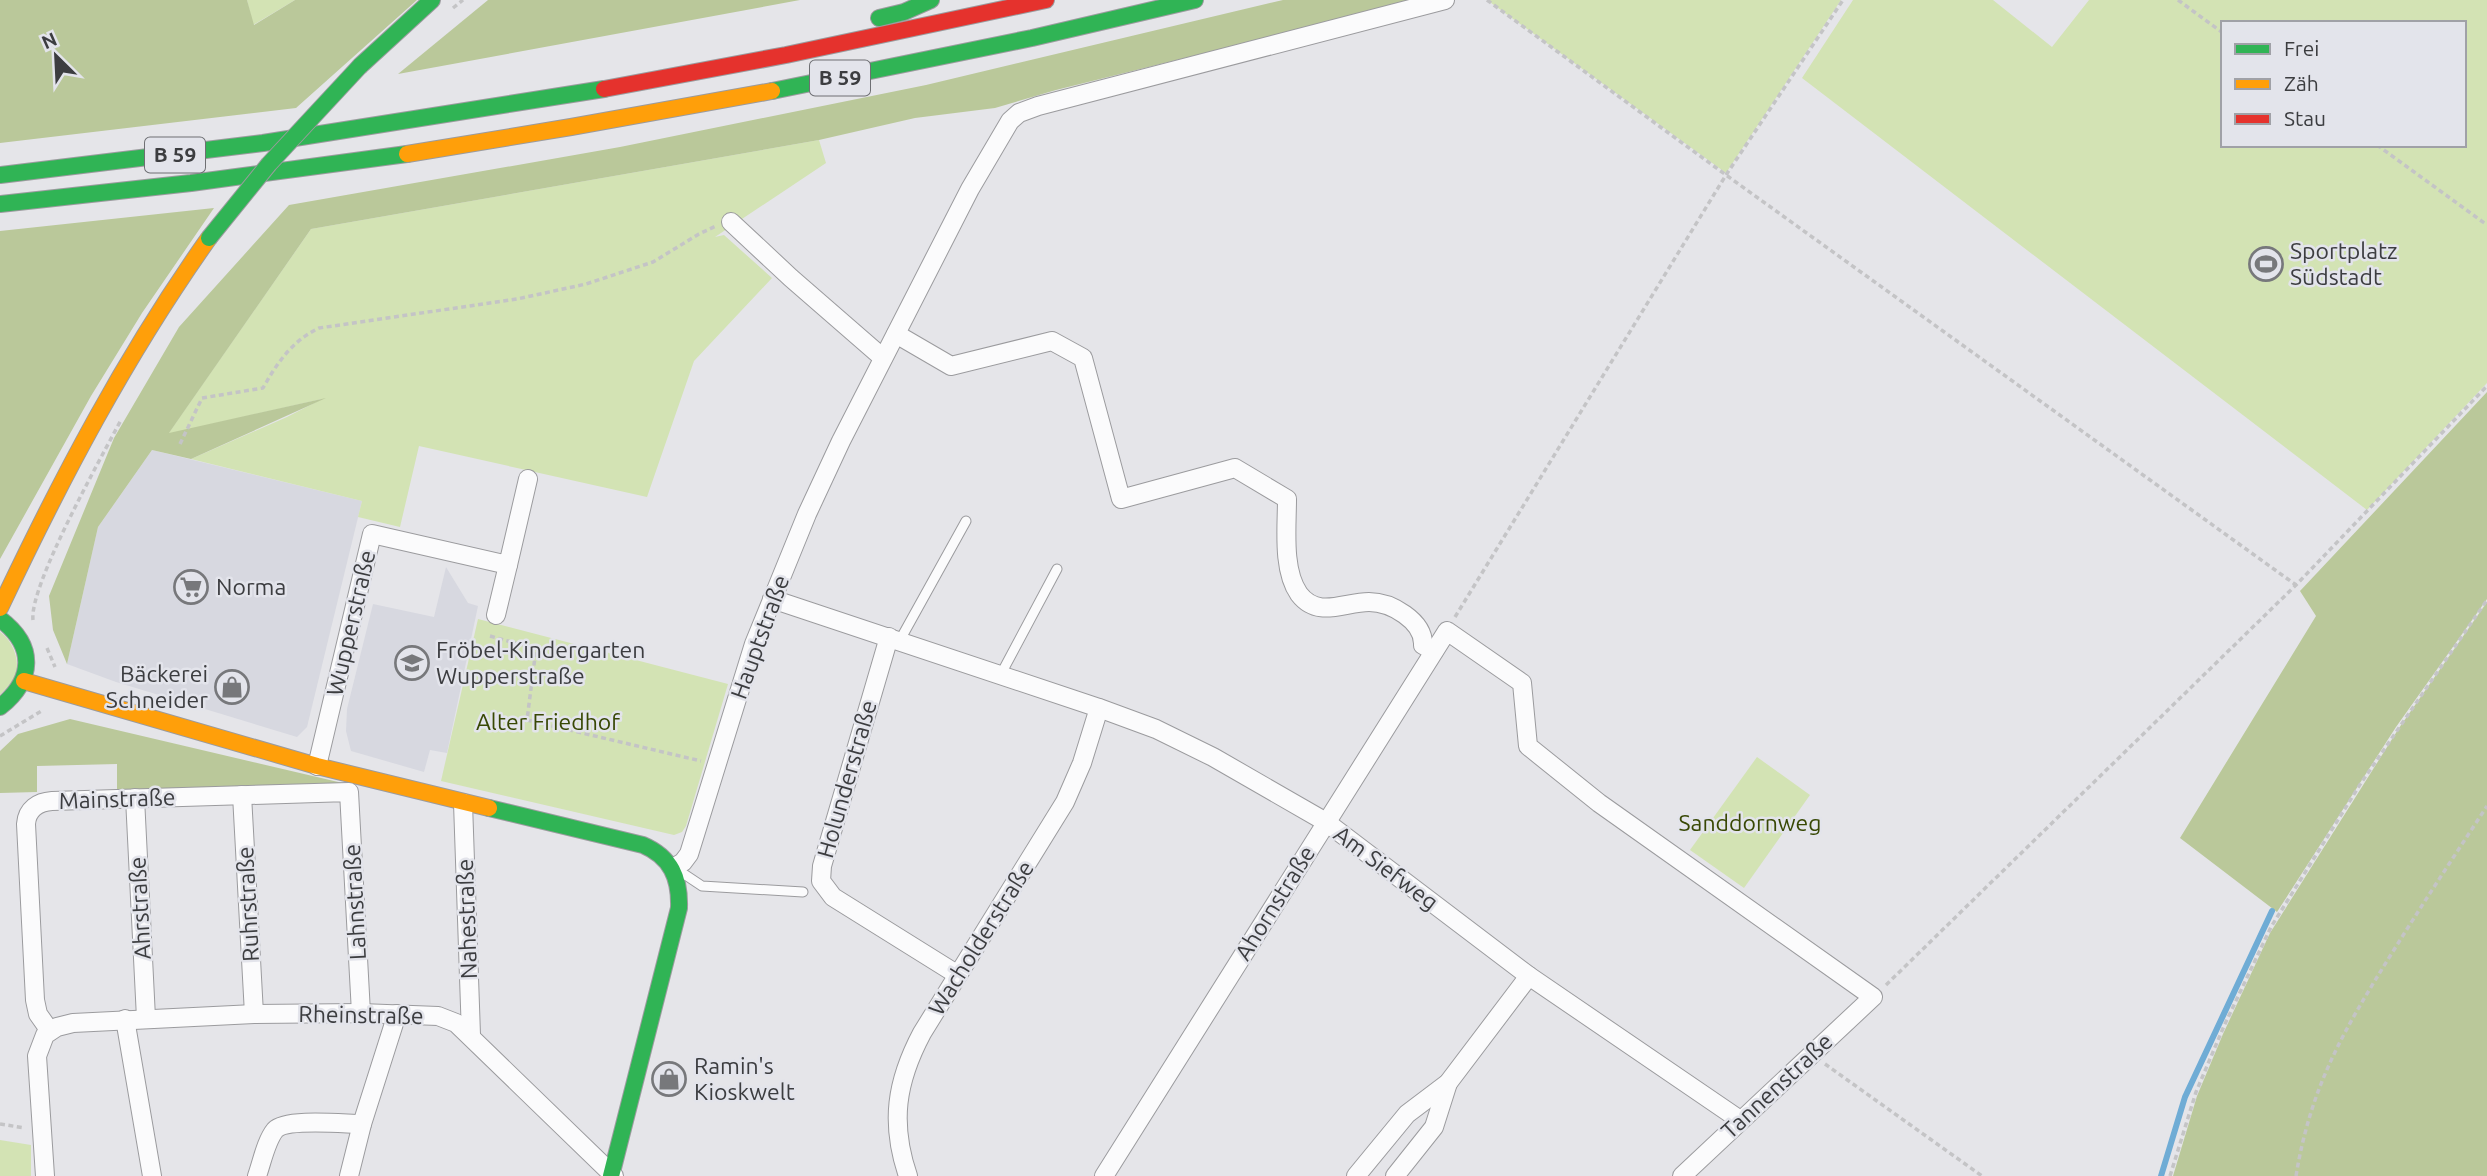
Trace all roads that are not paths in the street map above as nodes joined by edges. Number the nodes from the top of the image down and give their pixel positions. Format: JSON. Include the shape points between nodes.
{"nodes":[{"id":1,"x":432,"y":0,"type":"edge"},
{"id":2,"x":931,"y":0,"type":"edge"},
{"id":3,"x":1045,"y":0,"type":"edge"},
{"id":4,"x":1195,"y":0,"type":"edge"},
{"id":5,"x":1445,"y":0,"type":"edge"},
{"id":6,"x":861,"y":22,"type":"dead end"},
{"id":7,"x":733,"y":48,"type":"dead end"},
{"id":8,"x":642,"y":83,"type":"junction"},
{"id":9,"x":0,"y":175,"type":"edge"},
{"id":10,"x":179,"y":186,"type":"junction"},
{"id":11,"x":0,"y":205,"type":"edge"},
{"id":12,"x":138,"y":205,"type":"dead end"},
{"id":13,"x":731,"y":222,"type":"road end"},
{"id":14,"x":896,"y":334,"type":"junction"},
{"id":15,"x":883,"y":358,"type":"junction"},
{"id":16,"x":528,"y":479,"type":"dead end"},
{"id":17,"x":966,"y":521,"type":"dead end"},
{"id":18,"x":508,"y":565,"type":"junction"},
{"id":19,"x":1057,"y":569,"type":"dead end"},
{"id":20,"x":772,"y":599,"type":"junction"},
{"id":21,"x":0,"y":607,"type":"edge"},
{"id":22,"x":496,"y":615,"type":"dead end"},
{"id":23,"x":0,"y":619,"type":"edge"},
{"id":24,"x":894,"y":638,"type":"junction"},
{"id":25,"x":1434,"y":652,"type":"junction"},
{"id":26,"x":1001,"y":674,"type":"junction"},
{"id":27,"x":24,"y":681,"type":"junction"},
{"id":28,"x":0,"y":707,"type":"edge"},
{"id":29,"x":1099,"y":708,"type":"junction"},
{"id":30,"x":317,"y":766,"type":"junction"},
{"id":31,"x":349,"y":792,"type":"joint"},
{"id":32,"x":242,"y":795,"type":"junction"},
{"id":33,"x":135,"y":798,"type":"junction"},
{"id":34,"x":463,"y":803,"type":"junction"},
{"id":35,"x":1326,"y":822,"type":"junction"},
{"id":36,"x":673,"y":868,"type":"junction"},
{"id":37,"x":803,"y":892,"type":"dead end"},
{"id":38,"x":958,"y":975,"type":"junction"},
{"id":39,"x":1529,"y":976,"type":"junction"},
{"id":40,"x":1873,"y":997,"type":"joint"},
{"id":41,"x":361,"y":1013,"type":"junction"},
{"id":42,"x":254,"y":1014,"type":"junction"},
{"id":43,"x":397,"y":1014,"type":"junction"},
{"id":44,"x":146,"y":1018,"type":"junction"},
{"id":45,"x":125,"y":1019,"type":"junction"},
{"id":46,"x":50,"y":1031,"type":"junction"},
{"id":47,"x":471,"y":1035,"type":"junction"},
{"id":48,"x":1448,"y":1083,"type":"junction"},
{"id":49,"x":1740,"y":1120,"type":"junction"},
{"id":50,"x":362,"y":1124,"type":"junction"},
{"id":51,"x":612,"y":1175,"type":"edge"},
{"id":52,"x":45,"y":1176,"type":"edge"},
{"id":53,"x":152,"y":1176,"type":"edge"},
{"id":54,"x":257,"y":1176,"type":"edge"},
{"id":55,"x":349,"y":1176,"type":"edge"},
{"id":56,"x":908,"y":1176,"type":"edge"},
{"id":57,"x":1104,"y":1176,"type":"edge"},
{"id":58,"x":1356,"y":1176,"type":"edge"},
{"id":59,"x":1395,"y":1176,"type":"edge"},
{"id":60,"x":1682,"y":1176,"type":"edge"}],
"edges":[{"from":1,"to":21,"type":"main road","bridge":true,"via":[[360,66],[293,137],[162,303],[102,401]]},
{"from":2,"to":6,"type":"main road"},
{"from":3,"to":8,"type":"main road","number":"B 59"},
{"from":4,"to":10,"type":"main road","number":"B 59","via":[[980,50],[710,103],[379,159]]},
{"from":5,"to":14,"type":"street","name":"Hauptstraße","via":[[1019,113],[1005,127],[970,189]]},
{"from":7,"to":8,"type":"main road","via":[[679,63]]},
{"from":8,"to":9,"type":"main road","number":"B 59","via":[[350,131]]},
{"from":10,"to":11,"type":"main road","number":"B 59"},
{"from":10,"to":12,"type":"main road"},
{"from":13,"to":15,"type":"street"},
{"from":14,"to":15,"type":"street","name":"Hauptstraße"},
{"from":14,"to":25,"type":"street","via":[[951,366],[1052,341],[1083,358],[1121,499],[1235,468],[1287,499],[1286,555],[1295,588],[1305,601],[1321,608],[1372,602],[1385,605],[1416,624],[1423,645]]},
{"from":15,"to":20,"type":"street","name":"Hauptstraße","via":[[807,514]]},
{"from":16,"to":18,"type":"street"},
{"from":17,"to":24,"type":"lane"},
{"from":18,"to":22,"type":"street"},
{"from":18,"to":30,"type":"street","name":"Wupperstraße","via":[[372,534]]},
{"from":19,"to":26,"type":"lane"},
{"from":20,"to":24,"type":"street","name":"Am Siefweg"},
{"from":20,"to":36,"type":"street","name":"Hauptstraße","via":[[754,643],[693,844],[687,857]]},
{"from":23,"to":27,"type":"main road","via":[[23,643],[27,661]]},
{"from":24,"to":26,"type":"street","name":"Am Siefweg"},
{"from":24,"to":38,"type":"street","name":"Holunderstraße","via":[[821,881],[832,897]]},
{"from":25,"to":35,"type":"street","name":"Ahornstraße"},
{"from":25,"to":40,"type":"street","name":"Ahornstraße","via":[[1447,631],[1522,683],[1528,746],[1599,803]]},
{"from":26,"to":29,"type":"street","name":"Am Siefweg"},
{"from":27,"to":28,"type":"main road"},
{"from":27,"to":30,"type":"main road"},
{"from":29,"to":35,"type":"street","name":"Am Siefweg","via":[[1191,745]]},
{"from":29,"to":38,"type":"street","name":"Wacholderstraße","via":[[1065,802]]},
{"from":30,"to":34,"type":"main road"},
{"from":31,"to":32,"type":"street","name":"Mainstraße"},
{"from":31,"to":41,"type":"street","name":"Lahnstraße"},
{"from":32,"to":33,"type":"street","name":"Mainstraße"},
{"from":32,"to":42,"type":"street","name":"Ruhrstraße"},
{"from":33,"to":44,"type":"street","name":"Ahrstraße"},
{"from":33,"to":46,"type":"street","name":"Mainstraße","via":[[46,801],[28,814],[35,1000]]},
{"from":34,"to":36,"type":"main road","via":[[643,845],[660,852]]},
{"from":34,"to":47,"type":"street","name":"Nahestraße"},
{"from":35,"to":39,"type":"street","name":"Am Siefweg"},
{"from":35,"to":57,"type":"street","name":"Ahornstraße"},
{"from":36,"to":37,"type":"lane","via":[[702,886]]},
{"from":36,"to":51,"type":"main road","via":[[680,893],[677,922]]},
{"from":38,"to":56,"type":"street","name":"Wacholderstraße","via":[[912,1052],[900,1086],[897,1127]]},
{"from":39,"to":48,"type":"street"},
{"from":39,"to":49,"type":"street","name":"Am Siefweg"},
{"from":40,"to":49,"type":"street","name":"Tannenstraße"},
{"from":41,"to":42,"type":"street","name":"Rheinstraße"},
{"from":41,"to":43,"type":"street","name":"Rheinstraße"},
{"from":42,"to":44,"type":"street","name":"Rheinstraße"},
{"from":43,"to":47,"type":"street","name":"Rheinstraße","via":[[443,1017]]},
{"from":43,"to":50,"type":"street"},
{"from":44,"to":45,"type":"street","name":"Rheinstraße"},
{"from":45,"to":46,"type":"street","name":"Rheinstraße","via":[[65,1024]]},
{"from":45,"to":53,"type":"street"},
{"from":46,"to":52,"type":"street","via":[[41,1040],[37,1056]]},
{"from":47,"to":51,"type":"street","name":"Rheinstraße"},
{"from":48,"to":58,"type":"street","via":[[1407,1114]]},
{"from":48,"to":59,"type":"street","via":[[1434,1127]]},
{"from":49,"to":60,"type":"street","name":"Tannenstraße"},
{"from":50,"to":54,"type":"street","via":[[280,1126]]},
{"from":50,"to":55,"type":"street"}]}
